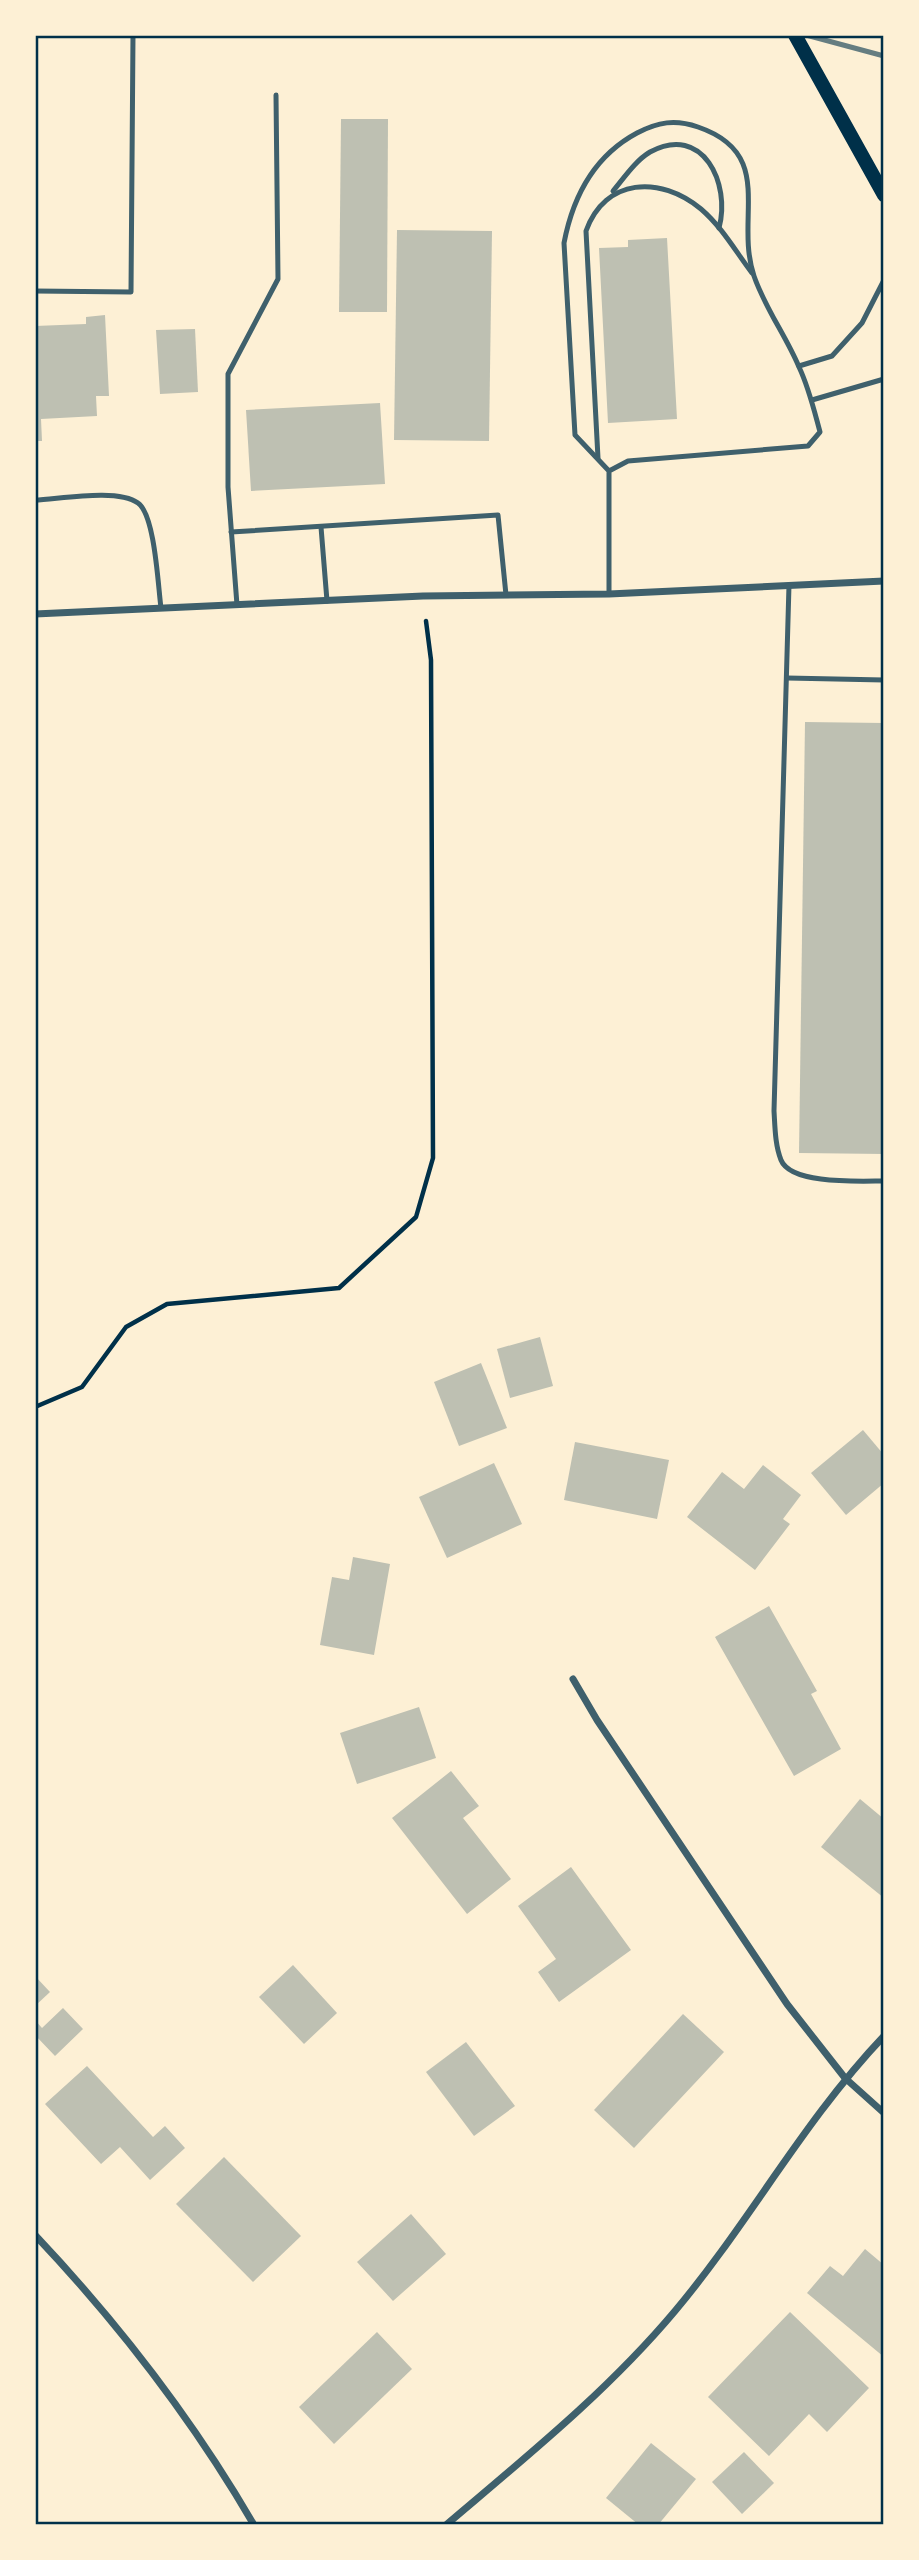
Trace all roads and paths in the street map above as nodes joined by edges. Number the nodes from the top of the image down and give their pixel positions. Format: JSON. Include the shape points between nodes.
{"nodes":[{"id":1,"x":133,"y":35,"type":"edge"},
{"id":2,"x":795,"y":35,"type":"edge"},
{"id":3,"x":276,"y":95,"type":"dead end"},
{"id":4,"x":612,"y":194,"type":"junction"},
{"id":5,"x":884,"y":194,"type":"edge"},
{"id":6,"x":719,"y":228,"type":"junction"},
{"id":7,"x":754,"y":276,"type":"junction"},
{"id":8,"x":884,"y":279,"type":"edge"},
{"id":9,"x":35,"y":291,"type":"edge"},
{"id":10,"x":799,"y":366,"type":"junction"},
{"id":11,"x":884,"y":379,"type":"edge"},
{"id":12,"x":812,"y":400,"type":"junction"},
{"id":13,"x":598,"y":459,"type":"junction"},
{"id":14,"x":609,"y":471,"type":"junction"},
{"id":15,"x":35,"y":500,"type":"edge"},
{"id":16,"x":321,"y":527,"type":"junction"},
{"id":17,"x":231,"y":532,"type":"junction"},
{"id":18,"x":884,"y":581,"type":"edge"},
{"id":19,"x":789,"y":585,"type":"junction"},
{"id":20,"x":609,"y":594,"type":"junction"},
{"id":21,"x":506,"y":595,"type":"junction"},
{"id":22,"x":422,"y":596,"type":"junction"},
{"id":23,"x":327,"y":601,"type":"junction"},
{"id":24,"x":237,"y":605,"type":"junction"},
{"id":25,"x":161,"y":608,"type":"junction"},
{"id":26,"x":35,"y":614,"type":"edge"},
{"id":27,"x":787,"y":678,"type":"junction"},
{"id":28,"x":884,"y":680,"type":"edge"},
{"id":29,"x":884,"y":1181,"type":"edge"},
{"id":30,"x":35,"y":1407,"type":"edge"},
{"id":31,"x":573,"y":1679,"type":"dead end"},
{"id":32,"x":884,"y":2036,"type":"edge"},
{"id":33,"x":845,"y":2078,"type":"junction"},
{"id":34,"x":884,"y":2113,"type":"edge"},
{"id":35,"x":35,"y":2235,"type":"edge"},
{"id":36,"x":254,"y":2525,"type":"edge"},
{"id":37,"x":446,"y":2525,"type":"edge"}],
"edges":[{"from":1,"to":9,"type":"lane","via":[[131,292]]},
{"from":2,"to":5,"type":"main road"},
{"from":3,"to":17,"type":"lane","via":[[278,279],[228,374]]},
{"from":4,"to":6,"type":"lane","via":[[622,188],[666,191],[701,209]]},
{"from":4,"to":6,"type":"lane","via":[[651,151],[663,146],[691,148],[704,155],[721,185]]},
{"from":4,"to":13,"type":"lane","via":[[592,215],[586,231]]},
{"from":6,"to":7,"type":"lane"},
{"from":7,"to":10,"type":"lane"},
{"from":7,"to":13,"type":"lane","via":[[747,228],[748,173],[735,148],[711,132],[685,123],[657,122],[614,145],[589,177],[570,213],[564,243],[575,435]]},
{"from":8,"to":10,"type":"lane","via":[[862,323],[832,356]]},
{"from":10,"to":12,"type":"lane"},
{"from":11,"to":12,"type":"lane"},
{"from":12,"to":14,"type":"lane","via":[[820,432],[808,446],[628,461]]},
{"from":13,"to":14,"type":"lane"},
{"from":14,"to":20,"type":"lane"},
{"from":15,"to":25,"type":"lane","via":[[118,495],[139,503],[149,519]]},
{"from":16,"to":17,"type":"lane"},
{"from":16,"to":21,"type":"lane","via":[[498,516]]},
{"from":16,"to":23,"type":"lane"},
{"from":17,"to":24,"type":"lane"},
{"from":18,"to":19,"type":"street"},
{"from":19,"to":20,"type":"street"},
{"from":19,"to":27,"type":"lane"},
{"from":20,"to":21,"type":"street"},
{"from":21,"to":22,"type":"street"},
{"from":22,"to":23,"type":"street"},
{"from":22,"to":30,"type":"path","via":[[431,660],[433,1158],[416,1217],[339,1288],[167,1304],[127,1327],[82,1387]]},
{"from":23,"to":24,"type":"street"},
{"from":24,"to":25,"type":"street"},
{"from":25,"to":26,"type":"street"},
{"from":27,"to":28,"type":"lane"},
{"from":27,"to":29,"type":"lane","via":[[774,1111],[777,1145],[782,1163],[796,1173],[818,1179]]},
{"from":31,"to":33,"type":"street","via":[[787,2004]]},
{"from":32,"to":33,"type":"street"},
{"from":33,"to":34,"type":"street"},
{"from":33,"to":37,"type":"street","via":[[676,2310],[597,2396]]},
{"from":35,"to":36,"type":"street","via":[[180,2407]]}]}
